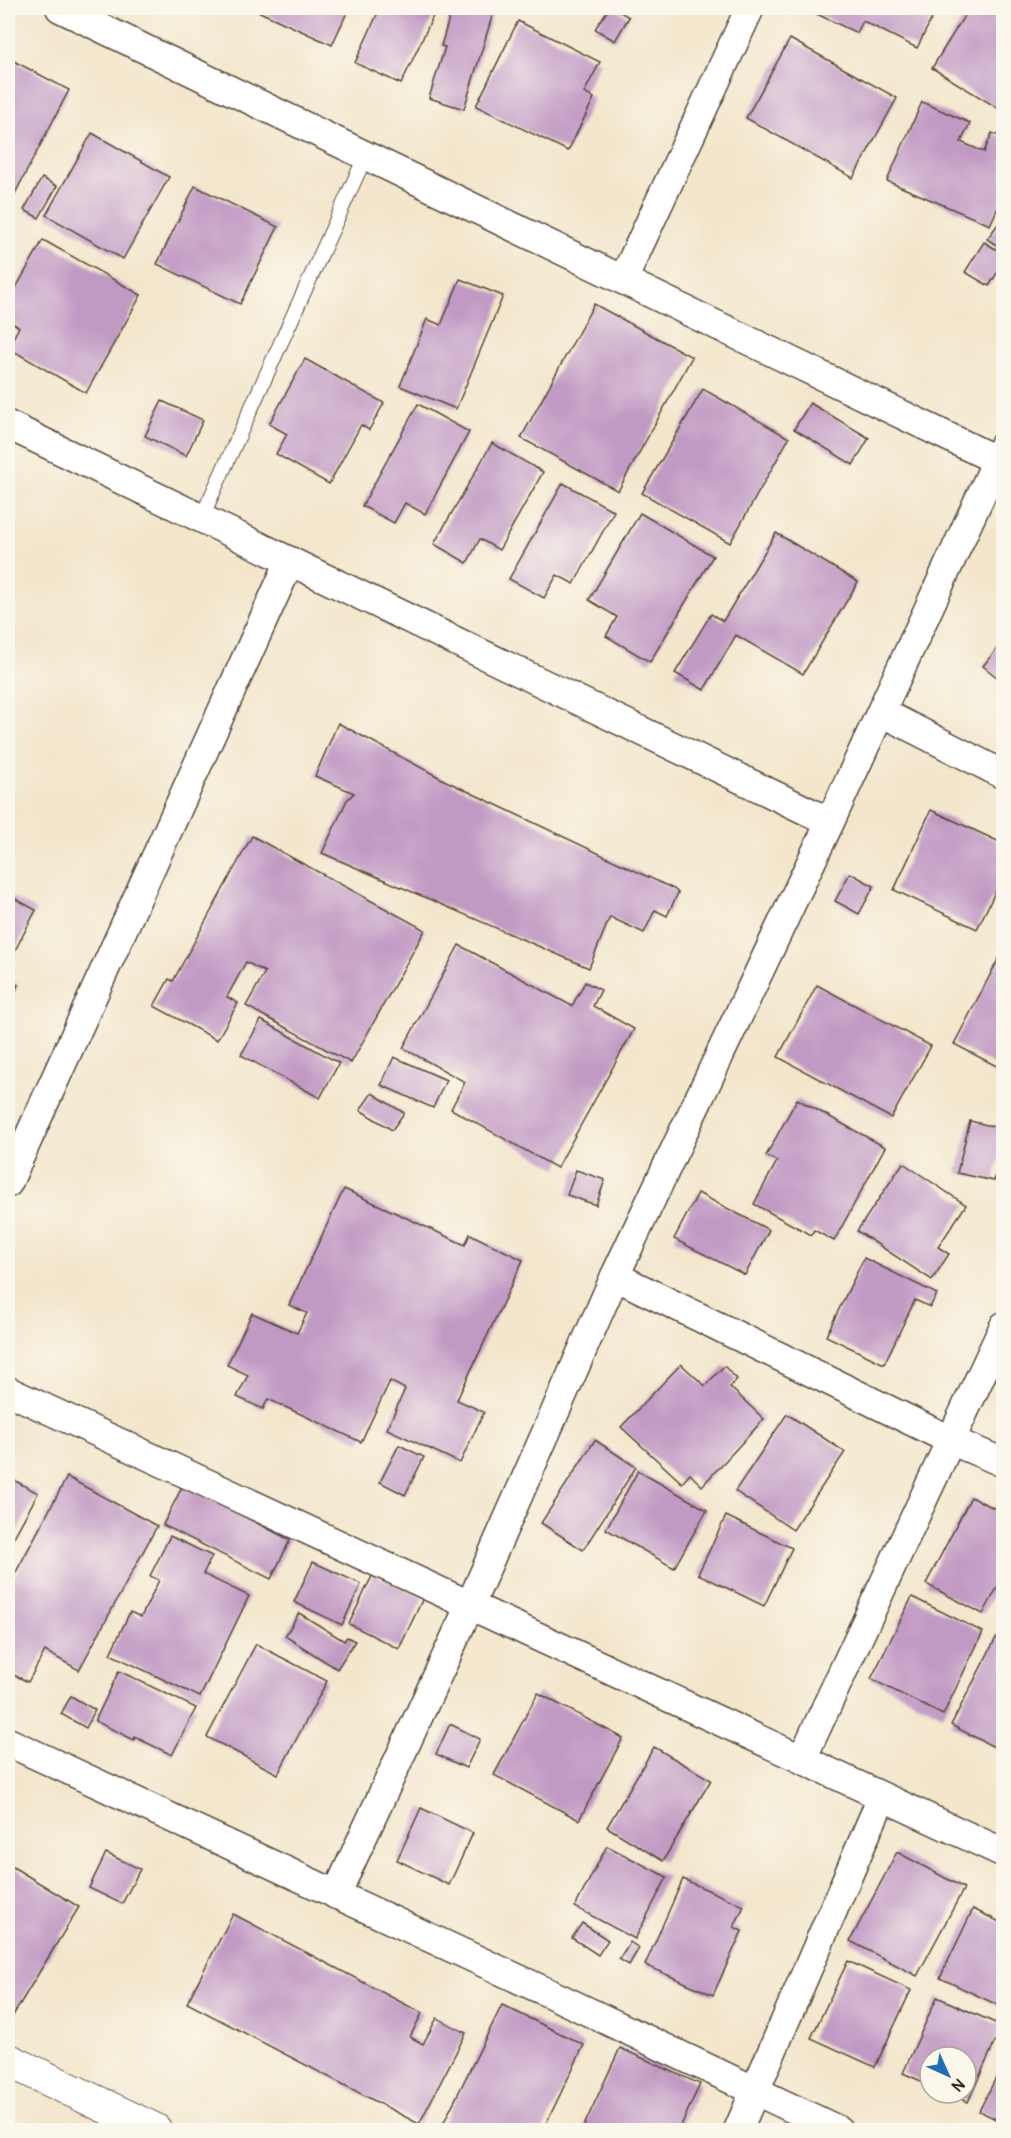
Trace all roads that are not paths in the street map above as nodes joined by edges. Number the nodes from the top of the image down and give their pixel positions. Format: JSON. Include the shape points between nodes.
{"nodes":[{"id":1,"x":60,"y":8,"type":"edge"},
{"id":2,"x":750,"y":8,"type":"edge"},
{"id":3,"x":366,"y":155,"type":"junction"},
{"id":4,"x":623,"y":280,"type":"junction"},
{"id":5,"x":8,"y":425,"type":"edge"},
{"id":6,"x":1000,"y":453,"type":"edge"},
{"id":7,"x":201,"y":519,"type":"junction"},
{"id":8,"x":290,"y":561,"type":"junction"},
{"id":9,"x":881,"y":712,"type":"junction"},
{"id":10,"x":1004,"y":776,"type":"edge"},
{"id":11,"x":830,"y":822,"type":"junction"},
{"id":12,"x":8,"y":1183,"type":"edge"},
{"id":13,"x":615,"y":1276,"type":"junction"},
{"id":14,"x":1004,"y":1326,"type":"edge"},
{"id":15,"x":8,"y":1391,"type":"edge"},
{"id":16,"x":950,"y":1440,"type":"junction"},
{"id":17,"x":1004,"y":1463,"type":"edge"},
{"id":18,"x":470,"y":1605,"type":"junction"},
{"id":19,"x":8,"y":1742,"type":"edge"},
{"id":20,"x":802,"y":1759,"type":"junction"},
{"id":21,"x":882,"y":1797,"type":"junction"},
{"id":22,"x":1004,"y":1853,"type":"edge"},
{"id":23,"x":336,"y":1895,"type":"junction"},
{"id":24,"x":8,"y":2060,"type":"edge"},
{"id":25,"x":755,"y":2092,"type":"junction"},
{"id":26,"x":155,"y":2130,"type":"edge"},
{"id":27,"x":738,"y":2130,"type":"edge"},
{"id":28,"x":838,"y":2130,"type":"edge"}],
"edges":[{"from":1,"to":3,"type":"street"},
{"from":2,"to":4,"type":"street"},
{"from":3,"to":4,"type":"street"},
{"from":3,"to":7,"type":"lane"},
{"from":4,"to":6,"type":"street"},
{"from":5,"to":7,"type":"street"},
{"from":6,"to":9,"type":"street"},
{"from":7,"to":8,"type":"street"},
{"from":8,"to":11,"type":"street"},
{"from":8,"to":12,"type":"street"},
{"from":9,"to":10,"type":"street"},
{"from":9,"to":11,"type":"street"},
{"from":11,"to":13,"type":"street"},
{"from":13,"to":16,"type":"street"},
{"from":13,"to":18,"type":"street"},
{"from":14,"to":16,"type":"street"},
{"from":15,"to":18,"type":"street"},
{"from":16,"to":17,"type":"street"},
{"from":16,"to":20,"type":"street"},
{"from":18,"to":20,"type":"street"},
{"from":18,"to":23,"type":"street"},
{"from":19,"to":23,"type":"street"},
{"from":20,"to":21,"type":"street"},
{"from":21,"to":22,"type":"street"},
{"from":21,"to":25,"type":"street"},
{"from":23,"to":25,"type":"street"},
{"from":24,"to":26,"type":"main road"},
{"from":25,"to":27,"type":"street"},
{"from":25,"to":28,"type":"street"}]}
